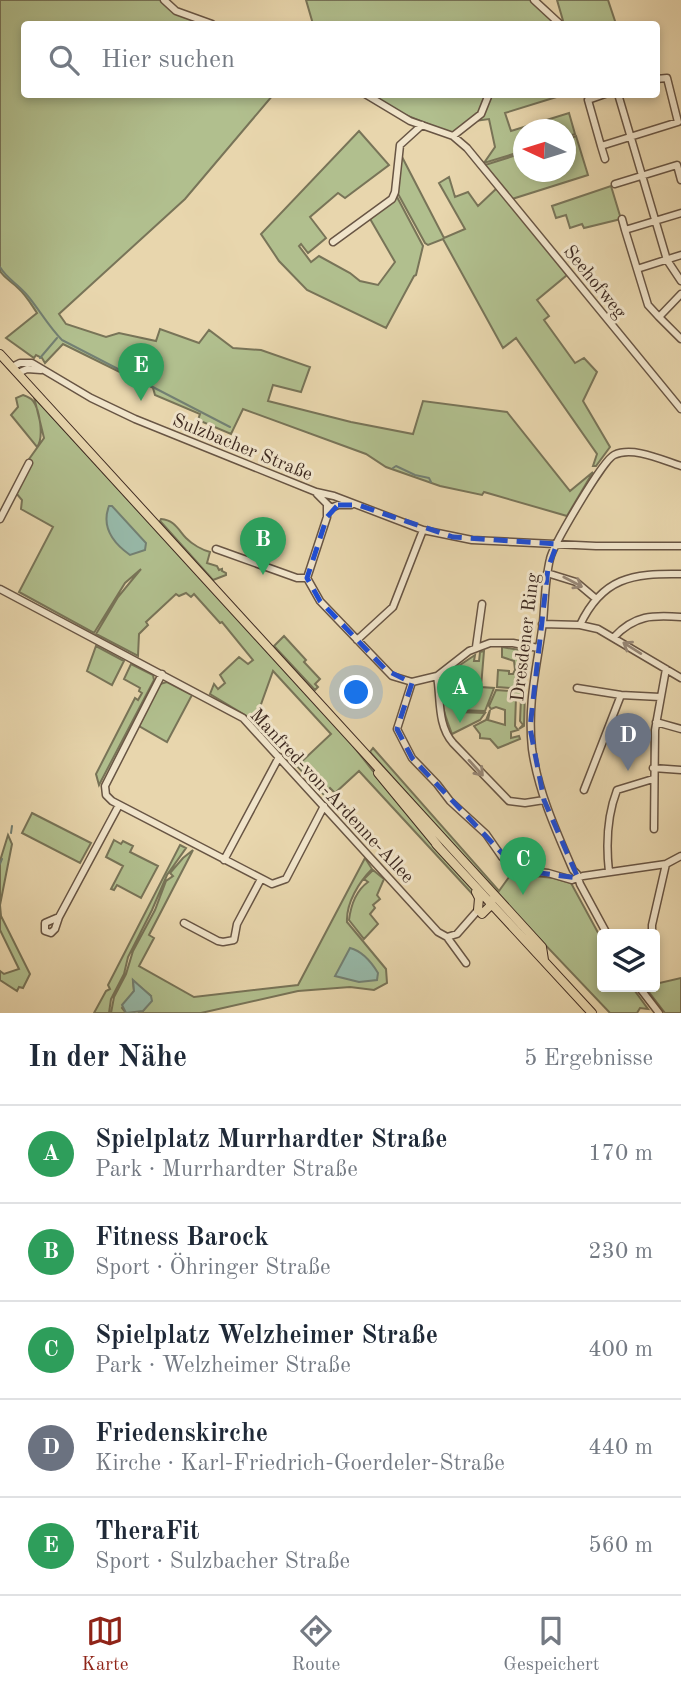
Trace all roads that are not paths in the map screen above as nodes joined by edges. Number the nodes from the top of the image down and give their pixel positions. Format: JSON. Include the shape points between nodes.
{"nodes":[{"id":1,"x":164,"y":0,"type":"edge"},
{"id":2,"x":534,"y":0,"type":"edge"},
{"id":3,"x":204,"y":21,"type":"edge"},
{"id":4,"x":557,"y":21,"type":"edge"},
{"id":5,"x":660,"y":79,"type":"edge"},
{"id":6,"x":370,"y":98,"type":"edge"},
{"id":7,"x":487,"y":98,"type":"edge"},
{"id":8,"x":593,"y":98,"type":"edge"},
{"id":9,"x":619,"y":98,"type":"edge"},
{"id":10,"x":422,"y":125,"type":"junction"},
{"id":11,"x":453,"y":136,"type":"junction"},
{"id":12,"x":631,"y":137,"type":"junction"},
{"id":13,"x":601,"y":146,"type":"junction"},
{"id":14,"x":605,"y":159,"type":"dead end"},
{"id":15,"x":679,"y":168,"type":"edge"},
{"id":16,"x":642,"y":175,"type":"junction"},
{"id":17,"x":681,"y":180,"type":"edge"},
{"id":18,"x":615,"y":184,"type":"dead end"},
{"id":19,"x":681,"y":213,"type":"edge"},
{"id":20,"x":622,"y":219,"type":"dead end"},
{"id":21,"x":656,"y":221,"type":"junction"},
{"id":22,"x":625,"y":230,"type":"junction"},
{"id":23,"x":333,"y":242,"type":"dead end"},
{"id":24,"x":681,"y":256,"type":"edge"},
{"id":25,"x":667,"y":260,"type":"junction"},
{"id":26,"x":637,"y":269,"type":"junction"},
{"id":27,"x":681,"y":281,"type":"edge"},
{"id":28,"x":681,"y":294,"type":"edge"},
{"id":29,"x":659,"y":317,"type":"junction"},
{"id":30,"x":681,"y":339,"type":"edge"},
{"id":31,"x":0,"y":354,"type":"edge"},
{"id":32,"x":15,"y":370,"type":"junction"},
{"id":33,"x":681,"y":409,"type":"edge"},
{"id":34,"x":29,"y":463,"type":"dead end"},
{"id":35,"x":681,"y":466,"type":"edge"},
{"id":36,"x":333,"y":502,"type":"junction"},
{"id":37,"x":0,"y":519,"type":"edge"},
{"id":38,"x":423,"y":530,"type":"junction"},
{"id":39,"x":557,"y":544,"type":"junction"},
{"id":40,"x":681,"y":546,"type":"edge"},
{"id":41,"x":216,"y":549,"type":"dead end"},
{"id":42,"x":547,"y":573,"type":"junction"},
{"id":43,"x":681,"y":574,"type":"edge"},
{"id":44,"x":307,"y":578,"type":"junction"},
{"id":45,"x":0,"y":589,"type":"edge"},
{"id":46,"x":596,"y":598,"type":"junction"},
{"id":47,"x":482,"y":604,"type":"dead end"},
{"id":48,"x":681,"y":617,"type":"edge"},
{"id":49,"x":542,"y":624,"type":"junction"},
{"id":50,"x":580,"y":625,"type":"junction"},
{"id":51,"x":614,"y":637,"type":"junction"},
{"id":52,"x":357,"y":640,"type":"junction"},
{"id":53,"x":476,"y":647,"type":"junction"},
{"id":54,"x":538,"y":648,"type":"junction"},
{"id":55,"x":666,"y":669,"type":"junction"},
{"id":56,"x":162,"y":674,"type":"junction"},
{"id":57,"x":437,"y":676,"type":"junction"},
{"id":58,"x":681,"y":678,"type":"edge"},
{"id":59,"x":412,"y":682,"type":"junction"},
{"id":60,"x":577,"y":688,"type":"dead end"},
{"id":61,"x":621,"y":695,"type":"junction"},
{"id":62,"x":660,"y":697,"type":"junction"},
{"id":63,"x":656,"y":723,"type":"junction"},
{"id":64,"x":681,"y":729,"type":"edge"},
{"id":65,"x":350,"y":737,"type":"junction"},
{"id":66,"x":279,"y":757,"type":"junction"},
{"id":67,"x":653,"y":768,"type":"junction"},
{"id":68,"x":681,"y":770,"type":"edge"},
{"id":69,"x":653,"y":779,"type":"junction"},
{"id":70,"x":584,"y":790,"type":"dead end"},
{"id":71,"x":544,"y":800,"type":"junction"},
{"id":72,"x":119,"y":805,"type":"junction"},
{"id":73,"x":324,"y":807,"type":"junction"},
{"id":74,"x":654,"y":830,"type":"dead end"},
{"id":75,"x":436,"y":844,"type":"junction"},
{"id":76,"x":681,"y":856,"type":"edge"},
{"id":77,"x":224,"y":860,"type":"junction"},
{"id":78,"x":666,"y":864,"type":"junction"},
{"id":79,"x":609,"y":872,"type":"junction"},
{"id":80,"x":578,"y":877,"type":"junction"},
{"id":81,"x":261,"y":879,"type":"junction"},
{"id":82,"x":489,"y":889,"type":"junction"},
{"id":83,"x":491,"y":902,"type":"junction"},
{"id":84,"x":504,"y":911,"type":"junction"},
{"id":85,"x":480,"y":912,"type":"junction"},
{"id":86,"x":59,"y":917,"type":"dead end"},
{"id":87,"x":184,"y":923,"type":"dead end"},
{"id":88,"x":604,"y":929,"type":"edge"},
{"id":89,"x":652,"y":929,"type":"edge"},
{"id":90,"x":447,"y":937,"type":"junction"},
{"id":91,"x":544,"y":960,"type":"junction"},
{"id":92,"x":466,"y":963,"type":"dead end"},
{"id":93,"x":643,"y":992,"type":"edge"},
{"id":94,"x":592,"y":1013,"type":"edge"},
{"id":95,"x":659,"y":1013,"type":"edge"}],
"edges":[{"from":1,"to":3,"type":"street","via":[[176,11]]},
{"from":2,"to":4,"type":"street"},
{"from":5,"to":12,"type":"street","via":[[667,78],[678,122]]},
{"from":6,"to":10,"type":"street"},
{"from":7,"to":11,"type":"street","via":[[481,114]]},
{"from":8,"to":13,"type":"street","via":[[588,100]]},
{"from":9,"to":12,"type":"street"},
{"from":10,"to":11,"type":"street"},
{"from":10,"to":23,"type":"street","via":[[400,145],[392,199]]},
{"from":11,"to":33,"type":"street","name":"Seehofweg","via":[[488,172]]},
{"from":12,"to":13,"type":"street"},
{"from":12,"to":16,"type":"street"},
{"from":13,"to":14,"type":"street"},
{"from":15,"to":16,"type":"street"},
{"from":15,"to":17,"type":"street"},
{"from":16,"to":18,"type":"street"},
{"from":16,"to":21,"type":"street"},
{"from":19,"to":21,"type":"street"},
{"from":20,"to":22,"type":"street"},
{"from":21,"to":22,"type":"street"},
{"from":21,"to":25,"type":"street"},
{"from":22,"to":26,"type":"street"},
{"from":24,"to":25,"type":"street"},
{"from":25,"to":26,"type":"street"},
{"from":25,"to":27,"type":"street"},
{"from":26,"to":29,"type":"street","via":[[648,305]]},
{"from":28,"to":29,"type":"street"},
{"from":29,"to":30,"type":"street"},
{"from":31,"to":32,"type":"main road"},
{"from":32,"to":36,"type":"street","name":"Sulzbacher Straße","via":[[28,362],[135,419]]},
{"from":32,"to":65,"type":"main road"},
{"from":34,"to":37,"type":"street"},
{"from":35,"to":39,"type":"street","name":"Dresdener Ring","via":[[632,452],[609,458]]},
{"from":36,"to":38,"type":"street","via":[[358,505]]},
{"from":36,"to":44,"type":"street"},
{"from":38,"to":39,"type":"street","via":[[475,541]]},
{"from":38,"to":52,"type":"street","via":[[393,607]]},
{"from":39,"to":40,"type":"street"},
{"from":39,"to":42,"type":"street","name":"Dresdener Ring"},
{"from":41,"to":44,"type":"street"},
{"from":42,"to":46,"type":"street","one_way":true,"via":[[576,582]]},
{"from":42,"to":49,"type":"street","name":"Dresdener Ring"},
{"from":43,"to":46,"type":"street","via":[[624,580]]},
{"from":44,"to":52,"type":"street","via":[[320,601]]},
{"from":45,"to":56,"type":"street","name":"Manfred-von-Ardenne-Allee"},
{"from":46,"to":50,"type":"street"},
{"from":47,"to":53,"type":"street"},
{"from":48,"to":51,"type":"street","via":[[640,618]]},
{"from":49,"to":50,"type":"street"},
{"from":49,"to":54,"type":"street","name":"Dresdener Ring"},
{"from":50,"to":51,"type":"street"},
{"from":55,"to":51,"type":"street","one_way":true},
{"from":52,"to":59,"type":"street","via":[[393,676]]},
{"from":53,"to":54,"type":"street","via":[[503,642]]},
{"from":53,"to":57,"type":"street"},
{"from":54,"to":71,"type":"street","name":"Dresdener Ring","via":[[530,718]]},
{"from":55,"to":58,"type":"street"},
{"from":55,"to":62,"type":"street"},
{"from":56,"to":66,"type":"street","name":"Manfred-von-Ardenne-Allee","via":[[243,718]]},
{"from":56,"to":72,"type":"street","via":[[105,786],[107,797]]},
{"from":57,"to":59,"type":"street"},
{"from":57,"to":71,"type":"street","one_way":true,"via":[[448,737],[509,801]]},
{"from":59,"to":80,"type":"street","via":[[397,729],[412,758],[518,870],[572,880]]},
{"from":60,"to":61,"type":"street"},
{"from":61,"to":62,"type":"street"},
{"from":61,"to":70,"type":"street"},
{"from":62,"to":63,"type":"street"},
{"from":63,"to":64,"type":"street"},
{"from":63,"to":67,"type":"street"},
{"from":65,"to":75,"type":"main road"},
{"from":65,"to":82,"type":"main road"},
{"from":66,"to":73,"type":"street","name":"Manfred-von-Ardenne-Allee"},
{"from":66,"to":77,"type":"street"},
{"from":67,"to":68,"type":"street"},
{"from":67,"to":69,"type":"street"},
{"from":69,"to":74,"type":"street"},
{"from":69,"to":79,"type":"street","via":[[617,790],[606,846]]},
{"from":71,"to":80,"type":"street","name":"Dresdener Ring"},
{"from":72,"to":77,"type":"street"},
{"from":72,"to":86,"type":"street"},
{"from":73,"to":81,"type":"street","via":[[286,878],[272,884]]},
{"from":73,"to":90,"type":"street","name":"Manfred-von-Ardenne-Allee"},
{"from":75,"to":83,"type":"main road"},
{"from":75,"to":85,"type":"main road","via":[[478,894]]},
{"from":76,"to":78,"type":"street"},
{"from":77,"to":81,"type":"street"},
{"from":78,"to":79,"type":"street"},
{"from":78,"to":89,"type":"street"},
{"from":79,"to":80,"type":"street"},
{"from":80,"to":88,"type":"street","name":"Dresdener Ring"},
{"from":81,"to":87,"type":"street","via":[[237,924],[234,940],[218,941]]},
{"from":82,"to":83,"type":"main road"},
{"from":82,"to":84,"type":"main road"},
{"from":83,"to":84,"type":"main road"},
{"from":83,"to":85,"type":"main road"},
{"from":84,"to":85,"type":"main road"},
{"from":84,"to":91,"type":"main road"},
{"from":84,"to":91,"type":"main road","via":[[542,947]]},
{"from":85,"to":90,"type":"street","via":[[457,934]]},
{"from":90,"to":92,"type":"street","name":"Manfred-von-Ardenne-Allee"},
{"from":91,"to":94,"type":"main road"},
{"from":93,"to":95,"type":"street"}]}
